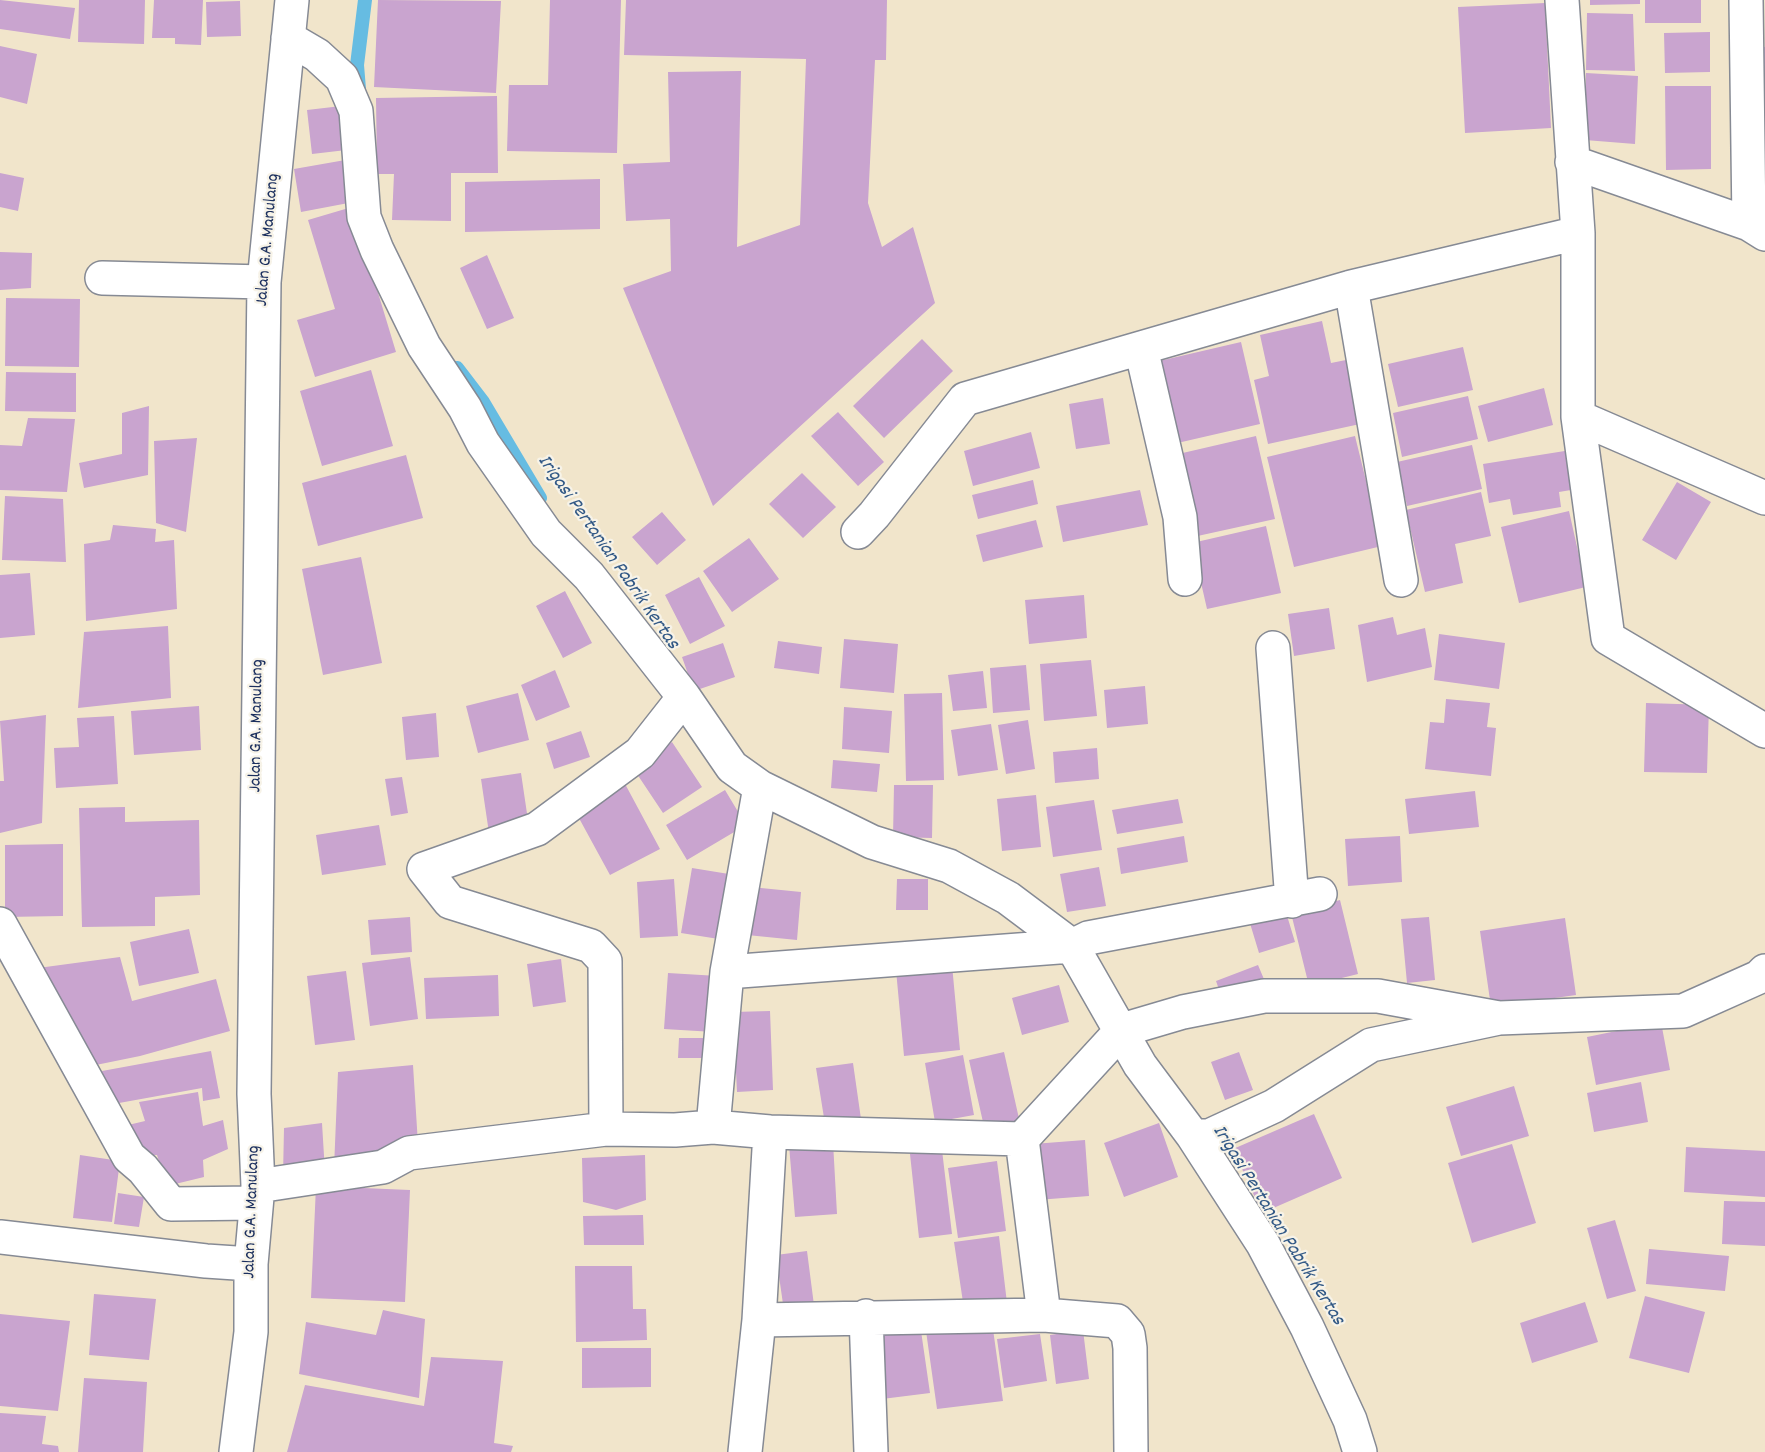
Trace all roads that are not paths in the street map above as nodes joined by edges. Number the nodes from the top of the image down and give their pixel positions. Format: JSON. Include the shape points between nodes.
{"nodes":[{"id":1,"x":292,"y":0,"type":"edge"},
{"id":2,"x":1562,"y":0,"type":"edge"},
{"id":3,"x":1753,"y":18,"type":"edge"},
{"id":4,"x":288,"y":38,"type":"junction"},
{"id":5,"x":1572,"y":162,"type":"junction"},
{"id":6,"x":1757,"y":229,"type":"edge"},
{"id":7,"x":1578,"y":233,"type":"junction"},
{"id":8,"x":102,"y":278,"type":"dead end"},
{"id":9,"x":264,"y":282,"type":"junction"},
{"id":10,"x":1351,"y":286,"type":"junction"},
{"id":11,"x":1140,"y":348,"type":"junction"},
{"id":12,"x":1578,"y":417,"type":"junction"},
{"id":13,"x":1765,"y":498,"type":"edge"},
{"id":14,"x":858,"y":532,"type":"dead end"},
{"id":15,"x":1185,"y":579,"type":"dead end"},
{"id":16,"x":1401,"y":580,"type":"dead end"},
{"id":17,"x":1273,"y":648,"type":"dead end"},
{"id":18,"x":684,"y":697,"type":"junction"},
{"id":19,"x":1765,"y":731,"type":"edge"},
{"id":20,"x":760,"y":787,"type":"junction"},
{"id":21,"x":0,"y":924,"type":"edge"},
{"id":22,"x":1080,"y":942,"type":"junction"},
{"id":23,"x":1765,"y":971,"type":"edge"},
{"id":24,"x":726,"y":972,"type":"junction"},
{"id":25,"x":1499,"y":1018,"type":"junction"},
{"id":26,"x":1122,"y":1030,"type":"junction"},
{"id":27,"x":713,"y":1126,"type":"junction"},
{"id":28,"x":606,"y":1129,"type":"junction"},
{"id":29,"x":770,"y":1132,"type":"junction"},
{"id":30,"x":1200,"y":1136,"type":"junction"},
{"id":31,"x":1022,"y":1139,"type":"junction"},
{"id":32,"x":257,"y":1195,"type":"junction"},
{"id":33,"x":0,"y":1237,"type":"edge"},
{"id":34,"x":250,"y":1264,"type":"junction"},
{"id":35,"x":1044,"y":1315,"type":"junction"},
{"id":36,"x":866,"y":1317,"type":"junction"},
{"id":37,"x":759,"y":1320,"type":"junction"},
{"id":38,"x":236,"y":1452,"type":"edge"},
{"id":39,"x":746,"y":1452,"type":"edge"},
{"id":40,"x":871,"y":1452,"type":"edge"},
{"id":41,"x":1131,"y":1452,"type":"edge"},
{"id":42,"x":1360,"y":1452,"type":"edge"}],
"edges":[{"from":1,"to":4,"type":"street","name":"Jalan G.A. Manulang"},
{"from":2,"to":5,"type":"street"},
{"from":3,"to":6,"type":"street"},
{"from":4,"to":9,"type":"street","name":"Jalan G.A. Manulang"},
{"from":4,"to":18,"type":"street","via":[[317,55],[342,78],[356,111],[364,217],[424,346],[483,443],[546,532],[589,576]]},
{"from":5,"to":6,"type":"street"},
{"from":5,"to":7,"type":"street"},
{"from":7,"to":10,"type":"street"},
{"from":7,"to":12,"type":"street"},
{"from":8,"to":9,"type":"street"},
{"from":9,"to":32,"type":"street","name":"Jalan G.A. Manulang","via":[[254,1094]]},
{"from":10,"to":11,"type":"street"},
{"from":10,"to":16,"type":"street"},
{"from":11,"to":14,"type":"street","via":[[965,399]]},
{"from":11,"to":15,"type":"street","via":[[1180,517]]},
{"from":12,"to":13,"type":"street"},
{"from":12,"to":19,"type":"street","via":[[1608,638]]},
{"from":17,"to":22,"type":"street","via":[[1306,897]]},
{"from":18,"to":20,"type":"street","via":[[732,767]]},
{"from":18,"to":28,"type":"street","via":[[640,753],[537,829],[424,869],[450,903],[591,946],[605,961]]},
{"from":20,"to":22,"type":"street","via":[[872,842],[949,867]]},
{"from":20,"to":24,"type":"street"},
{"from":21,"to":32,"type":"street","via":[[129,1157],[171,1204]]},
{"from":22,"to":24,"type":"street"},
{"from":22,"to":26,"type":"street"},
{"from":23,"to":25,"type":"street","via":[[1683,1011]]},
{"from":24,"to":27,"type":"street"},
{"from":25,"to":26,"type":"street","via":[[1378,996],[1264,996]]},
{"from":25,"to":30,"type":"street","via":[[1371,1046],[1274,1106]]},
{"from":26,"to":30,"type":"street","via":[[1140,1065]]},
{"from":26,"to":31,"type":"street"},
{"from":27,"to":28,"type":"street"},
{"from":27,"to":29,"type":"street"},
{"from":28,"to":32,"type":"street","via":[[409,1154],[383,1167]]},
{"from":29,"to":31,"type":"street"},
{"from":29,"to":37,"type":"street"},
{"from":30,"to":42,"type":"street","via":[[1291,1296],[1350,1420]]},
{"from":31,"to":35,"type":"street"},
{"from":32,"to":34,"type":"street","name":"Jalan G.A. Manulang"},
{"from":33,"to":34,"type":"street"},
{"from":34,"to":38,"type":"street","name":"Jalan G.A. Manulang","via":[[251,1332]]},
{"from":35,"to":36,"type":"street"},
{"from":35,"to":41,"type":"street","via":[[1117,1321],[1128,1334]]},
{"from":36,"to":37,"type":"street"},
{"from":36,"to":40,"type":"street"},
{"from":37,"to":39,"type":"street"}]}
